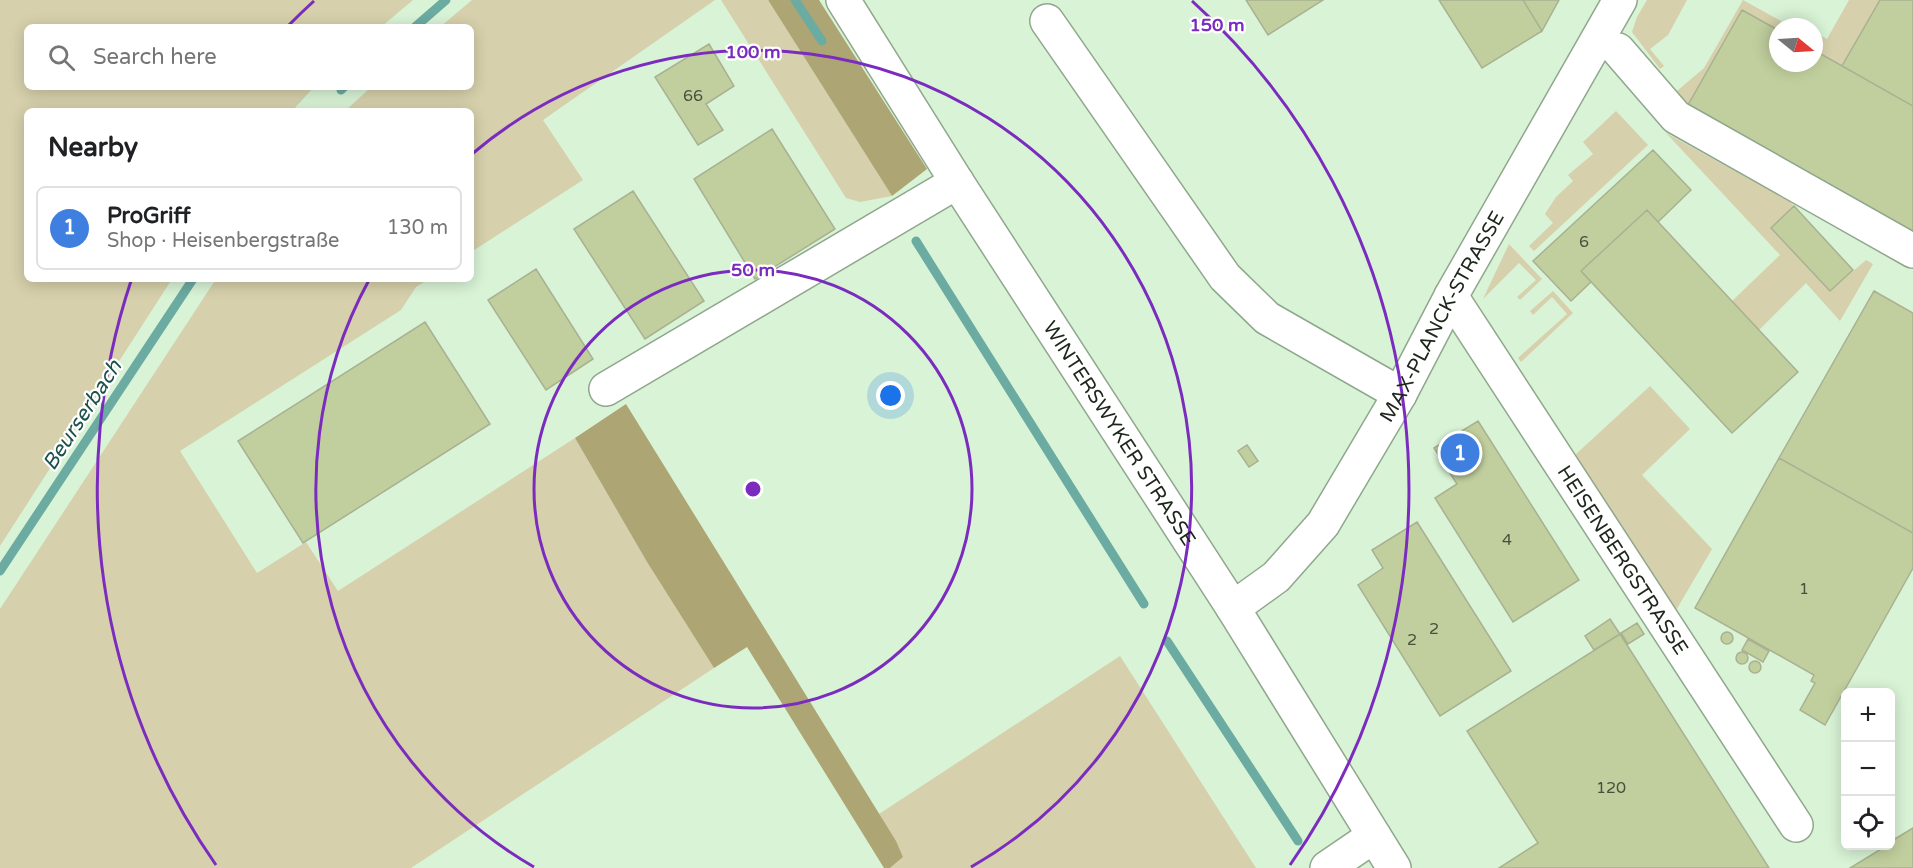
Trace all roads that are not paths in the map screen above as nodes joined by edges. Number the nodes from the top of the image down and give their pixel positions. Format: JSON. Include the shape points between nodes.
{"nodes":[{"id":1,"x":843,"y":0,"type":"edge"},
{"id":2,"x":1620,"y":0,"type":"edge"},
{"id":3,"x":1047,"y":21,"type":"dead end"},
{"id":4,"x":1618,"y":50,"type":"dead end"},
{"id":5,"x":957,"y":182,"type":"junction"},
{"id":6,"x":1913,"y":251,"type":"edge"},
{"id":7,"x":1451,"y":296,"type":"junction"},
{"id":8,"x":606,"y":389,"type":"dead end"},
{"id":9,"x":1400,"y":394,"type":"junction"},
{"id":10,"x":1233,"y":608,"type":"junction"},
{"id":11,"x":1796,"y":825,"type":"dead end"},
{"id":12,"x":1374,"y":836,"type":"junction"},
{"id":13,"x":1327,"y":868,"type":"edge"},
{"id":14,"x":1395,"y":868,"type":"edge"}],
"edges":[{"from":1,"to":5,"type":"street","name":"WINTERSWYKER STRASSE"},
{"from":2,"to":7,"type":"street","name":"MAX-PLANCK-STRASSE"},
{"from":3,"to":9,"type":"street","via":[[1225,277],[1267,318]]},
{"from":4,"to":6,"type":"street","via":[[1676,117]]},
{"from":5,"to":8,"type":"street"},
{"from":5,"to":10,"type":"street","name":"WINTERSWYKER STRASSE"},
{"from":7,"to":9,"type":"street","name":"MAX-PLANCK-STRASSE"},
{"from":7,"to":11,"type":"street","name":"HEISENBERGSTRASSE"},
{"from":9,"to":10,"type":"street","name":"MAX-PLANCK-STRASSE","via":[[1323,524],[1276,577]]},
{"from":10,"to":12,"type":"street","name":"WINTERSWYKER STRASSE"},
{"from":12,"to":13,"type":"street"},
{"from":12,"to":14,"type":"street","name":"WINTERSWYKER STRASSE"}]}
